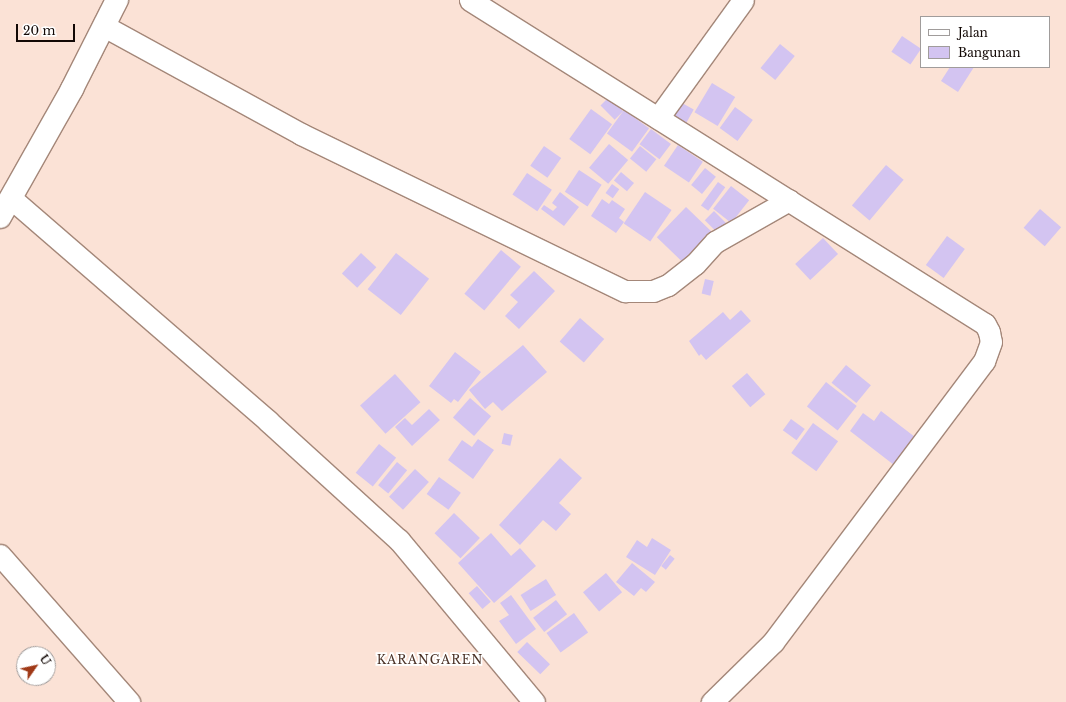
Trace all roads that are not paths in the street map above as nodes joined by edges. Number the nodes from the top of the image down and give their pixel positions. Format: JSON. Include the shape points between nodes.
{"nodes":[{"id":1,"x":118,"y":0,"type":"edge"},
{"id":2,"x":470,"y":0,"type":"edge"},
{"id":3,"x":743,"y":0,"type":"edge"},
{"id":4,"x":104,"y":26,"type":"junction"},
{"id":5,"x":658,"y":118,"type":"junction"},
{"id":6,"x":12,"y":199,"type":"junction"},
{"id":7,"x":782,"y":203,"type":"junction"},
{"id":8,"x":0,"y":217,"type":"edge"},
{"id":9,"x":0,"y":555,"type":"edge"},
{"id":10,"x":129,"y":702,"type":"edge"},
{"id":11,"x":534,"y":702,"type":"edge"},
{"id":12,"x":712,"y":702,"type":"edge"}],
"edges":[{"from":1,"to":4,"type":"street"},
{"from":2,"to":5,"type":"street"},
{"from":3,"to":5,"type":"street"},
{"from":4,"to":6,"type":"street"},
{"from":4,"to":7,"type":"street","via":[[301,134],[625,291],[653,291],[668,284],[695,264],[715,242]]},
{"from":5,"to":7,"type":"street"},
{"from":6,"to":8,"type":"street"},
{"from":6,"to":11,"type":"street","via":[[268,421],[399,540]]},
{"from":7,"to":12,"type":"street","via":[[985,324],[990,342],[984,361],[773,642]]},
{"from":9,"to":10,"type":"street"}]}
